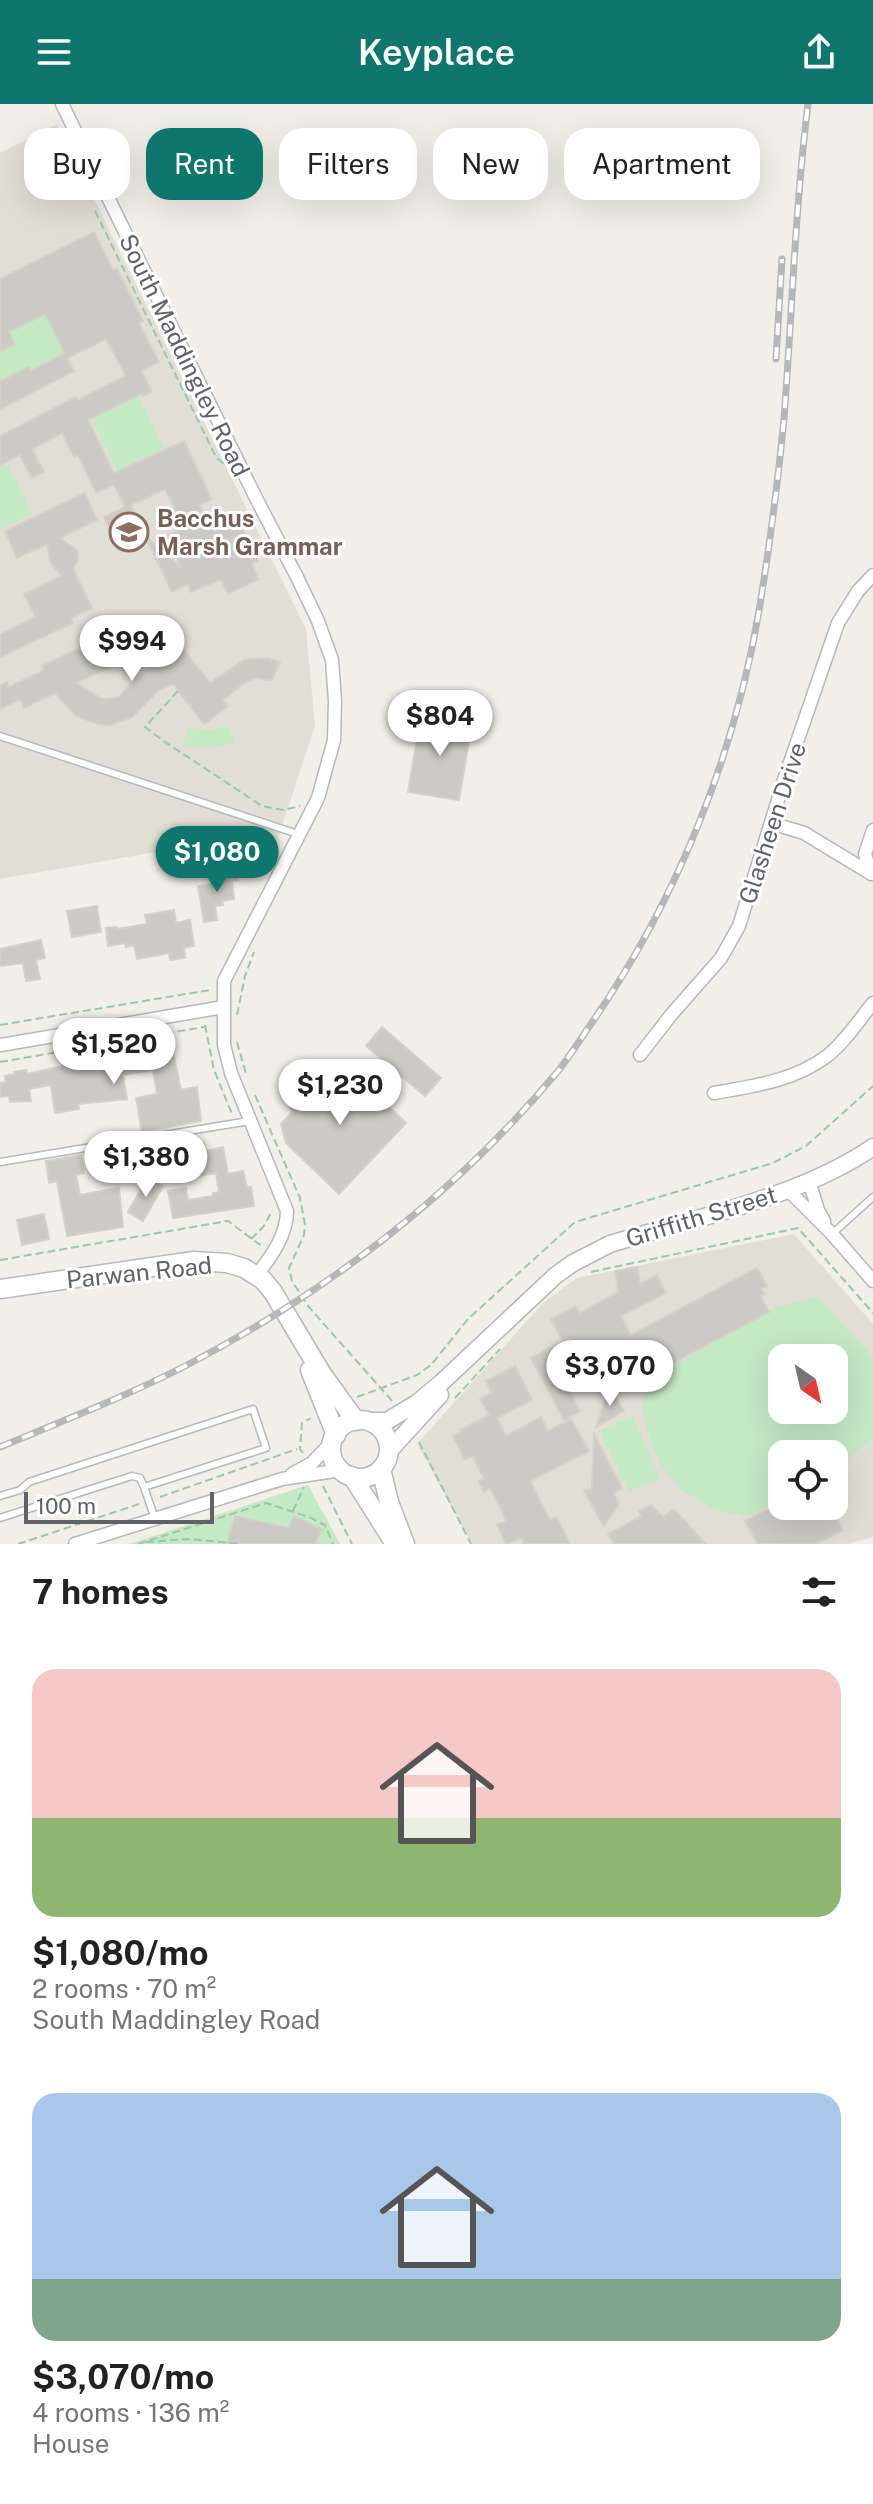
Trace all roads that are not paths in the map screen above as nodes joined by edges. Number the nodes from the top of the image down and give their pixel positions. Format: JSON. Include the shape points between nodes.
{"nodes":[{"id":1,"x":62,"y":104,"type":"edge"},
{"id":2,"x":873,"y":575,"type":"edge"},
{"id":3,"x":0,"y":736,"type":"edge"},
{"id":4,"x":771,"y":823,"type":"junction"},
{"id":5,"x":873,"y":830,"type":"edge"},
{"id":6,"x":294,"y":833,"type":"junction"},
{"id":7,"x":871,"y":875,"type":"edge"},
{"id":8,"x":873,"y":1003,"type":"edge"},
{"id":9,"x":224,"y":1007,"type":"junction"},
{"id":10,"x":0,"y":1045,"type":"edge"},
{"id":11,"x":640,"y":1055,"type":"dead end"},
{"id":12,"x":714,"y":1093,"type":"dead end"},
{"id":13,"x":242,"y":1122,"type":"junction"},
{"id":14,"x":873,"y":1147,"type":"edge"},
{"id":15,"x":0,"y":1162,"type":"edge"},
{"id":16,"x":809,"y":1181,"type":"junction"},
{"id":17,"x":787,"y":1189,"type":"junction"},
{"id":18,"x":873,"y":1197,"type":"edge"},
{"id":19,"x":832,"y":1234,"type":"junction"},
{"id":20,"x":256,"y":1276,"type":"junction"},
{"id":21,"x":873,"y":1281,"type":"edge"},
{"id":22,"x":0,"y":1289,"type":"edge"},
{"id":23,"x":535,"y":1295,"type":"junction"},
{"id":24,"x":295,"y":1330,"type":"junction"},
{"id":25,"x":361,"y":1421,"type":"junction"},
{"id":26,"x":334,"y":1438,"type":"junction"},
{"id":27,"x":389,"y":1451,"type":"junction"},
{"id":28,"x":381,"y":1469,"type":"junction"},
{"id":29,"x":313,"y":1471,"type":"junction"},
{"id":30,"x":346,"y":1473,"type":"junction"},
{"id":31,"x":144,"y":1487,"type":"junction"},
{"id":32,"x":0,"y":1496,"type":"edge"},
{"id":33,"x":0,"y":1518,"type":"edge"},
{"id":34,"x":155,"y":1519,"type":"junction"},
{"id":35,"x":75,"y":1544,"type":"edge"},
{"id":36,"x":395,"y":1544,"type":"edge"},
{"id":37,"x":405,"y":1544,"type":"edge"}],
"edges":[{"from":1,"to":6,"type":"street","name":"South Maddingley Road","via":[[297,577],[332,660],[334,740],[318,798]]},
{"from":2,"to":4,"type":"street","name":"Glasheen Drive","via":[[838,623]]},
{"from":3,"to":6,"type":"lane"},
{"from":4,"to":7,"type":"street","via":[[804,833]]},
{"from":4,"to":11,"type":"street","name":"Glasheen Drive","via":[[731,943]]},
{"from":5,"to":7,"type":"street","via":[[865,854]]},
{"from":6,"to":9,"type":"street","name":"South Maddingley Road","via":[[224,981]]},
{"from":8,"to":12,"type":"street","via":[[834,1050],[809,1067],[780,1081]]},
{"from":9,"to":10,"type":"street"},
{"from":9,"to":13,"type":"street","name":"South Maddingley Road","via":[[224,1045]]},
{"from":13,"to":15,"type":"lane"},
{"from":13,"to":20,"type":"street","name":"South Maddingley Road","via":[[261,1144],[287,1211],[283,1233]]},
{"from":14,"to":16,"type":"street","name":"Griffith Street"},
{"from":16,"to":17,"type":"street","name":"Griffith Street"},
{"from":16,"to":19,"type":"street"},
{"from":17,"to":19,"type":"street"},
{"from":17,"to":23,"type":"street","name":"Griffith Street","via":[[610,1244],[573,1263]]},
{"from":18,"to":19,"type":"lane"},
{"from":19,"to":21,"type":"street"},
{"from":20,"to":22,"type":"main road","name":"Parwan Road","via":[[227,1263],[194,1261]]},
{"from":20,"to":24,"type":"main road","name":"Parwan Road","via":[[280,1301]]},
{"from":23,"to":25,"type":"street","name":"Griffith Street","via":[[417,1403],[387,1421]]},
{"from":23,"to":27,"type":"street","name":"Griffith Street"},
{"from":24,"to":25,"type":"main road"},
{"from":24,"to":26,"type":"main road"},
{"from":25,"to":26,"type":"main road","via":[[342,1427]]},
{"from":25,"to":27,"type":"main road","via":[[384,1432]]},
{"from":26,"to":29,"type":"street"},
{"from":26,"to":30,"type":"main road","via":[[333,1458]]},
{"from":27,"to":28,"type":"main road"},
{"from":28,"to":30,"type":"main road","via":[[370,1476]]},
{"from":28,"to":37,"type":"main road"},
{"from":29,"to":30,"type":"street"},
{"from":29,"to":34,"type":"street"},
{"from":30,"to":36,"type":"main road"},
{"from":31,"to":32,"type":"lane","via":[[266,1448],[253,1409]]},
{"from":31,"to":33,"type":"lane","via":[[132,1476]]},
{"from":31,"to":34,"type":"lane"},
{"from":34,"to":35,"type":"street"}]}
